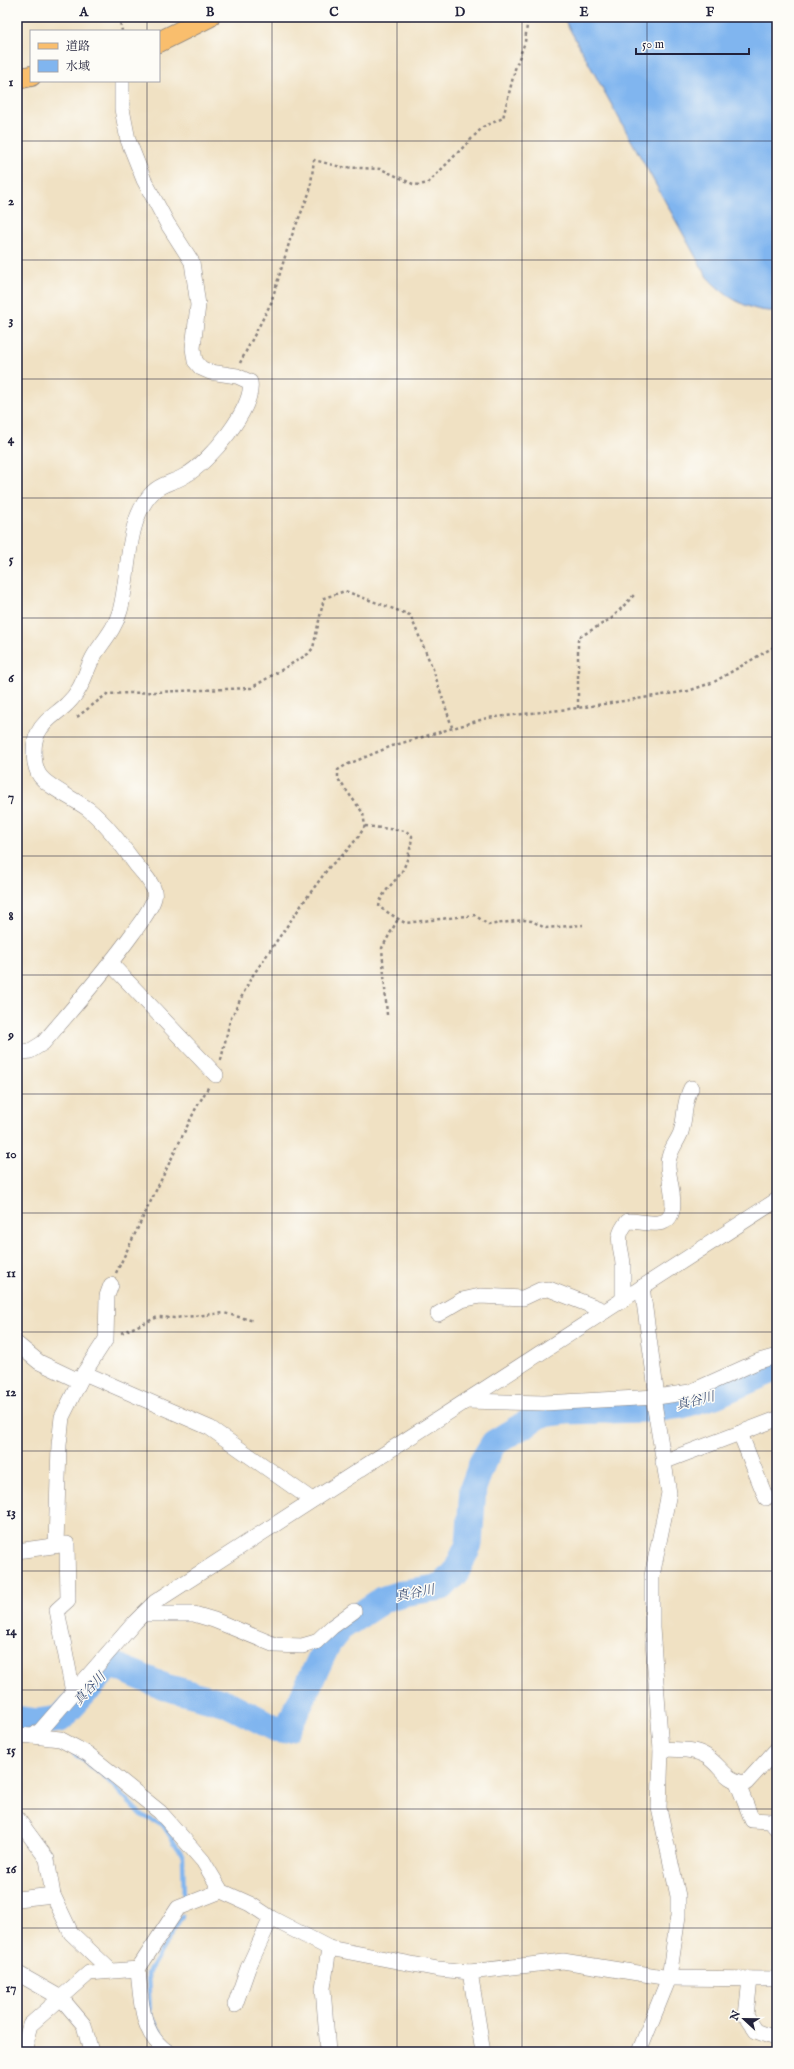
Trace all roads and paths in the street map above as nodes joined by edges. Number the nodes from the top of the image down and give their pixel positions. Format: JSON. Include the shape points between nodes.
{"nodes":[{"id":1,"x":119,"y":17,"type":"edge"},
{"id":2,"x":208,"y":17,"type":"edge"},
{"id":3,"x":528,"y":17,"type":"edge"},
{"id":4,"x":122,"y":30,"type":"edge"},
{"id":5,"x":160,"y":41,"type":"edge"},
{"id":6,"x":30,"y":76,"type":"edge"},
{"id":7,"x":17,"y":79,"type":"edge"},
{"id":8,"x":122,"y":82,"type":"edge"},
{"id":9,"x":233,"y":375,"type":"junction"},
{"id":10,"x":634,"y":596,"type":"dead end"},
{"id":11,"x":777,"y":645,"type":"edge"},
{"id":12,"x":578,"y":708,"type":"junction"},
{"id":13,"x":72,"y":721,"type":"dead end"},
{"id":14,"x":452,"y":727,"type":"junction"},
{"id":15,"x":365,"y":826,"type":"junction"},
{"id":16,"x":398,"y":919,"type":"junction"},
{"id":17,"x":583,"y":925,"type":"dead end"},
{"id":18,"x":111,"y":964,"type":"junction"},
{"id":19,"x":387,"y":1015,"type":"dead end"},
{"id":20,"x":17,"y":1053,"type":"edge"},
{"id":21,"x":216,"y":1075,"type":"junction"},
{"id":22,"x":691,"y":1088,"type":"dead end"},
{"id":23,"x":777,"y":1200,"type":"edge"},
{"id":24,"x":111,"y":1284,"type":"joint"},
{"id":25,"x":642,"y":1287,"type":"junction"},
{"id":26,"x":623,"y":1300,"type":"junction"},
{"id":27,"x":605,"y":1311,"type":"junction"},
{"id":28,"x":438,"y":1314,"type":"dead end"},
{"id":29,"x":254,"y":1322,"type":"dead end"},
{"id":30,"x":106,"y":1339,"type":"junction"},
{"id":31,"x":17,"y":1344,"type":"edge"},
{"id":32,"x":777,"y":1356,"type":"edge"},
{"id":33,"x":82,"y":1377,"type":"junction"},
{"id":34,"x":655,"y":1397,"type":"junction"},
{"id":35,"x":466,"y":1401,"type":"junction"},
{"id":36,"x":777,"y":1419,"type":"edge"},
{"id":37,"x":740,"y":1433,"type":"junction"},
{"id":38,"x":664,"y":1462,"type":"junction"},
{"id":39,"x":766,"y":1498,"type":"dead end"},
{"id":40,"x":312,"y":1500,"type":"junction"},
{"id":41,"x":56,"y":1545,"type":"junction"},
{"id":42,"x":17,"y":1551,"type":"edge"},
{"id":43,"x":354,"y":1611,"type":"dead end"},
{"id":44,"x":143,"y":1614,"type":"junction"},
{"id":45,"x":73,"y":1692,"type":"junction"},
{"id":46,"x":37,"y":1733,"type":"junction"},
{"id":47,"x":17,"y":1735,"type":"edge"},
{"id":48,"x":661,"y":1749,"type":"junction"},
{"id":49,"x":777,"y":1749,"type":"edge"},
{"id":50,"x":737,"y":1782,"type":"junction"},
{"id":51,"x":17,"y":1818,"type":"edge"},
{"id":52,"x":777,"y":1829,"type":"edge"},
{"id":53,"x":221,"y":1891,"type":"junction"},
{"id":54,"x":53,"y":1895,"type":"junction"},
{"id":55,"x":17,"y":1899,"type":"edge"},
{"id":56,"x":271,"y":1918,"type":"junction"},
{"id":57,"x":329,"y":1948,"type":"junction"},
{"id":58,"x":138,"y":1969,"type":"junction"},
{"id":59,"x":111,"y":1971,"type":"junction"},
{"id":60,"x":470,"y":1972,"type":"junction"},
{"id":61,"x":17,"y":1973,"type":"edge"},
{"id":62,"x":669,"y":1978,"type":"junction"},
{"id":63,"x":750,"y":1979,"type":"junction"},
{"id":64,"x":777,"y":1979,"type":"edge"},
{"id":65,"x":61,"y":1998,"type":"junction"},
{"id":66,"x":235,"y":2005,"type":"dead end"},
{"id":67,"x":777,"y":2039,"type":"edge"},
{"id":68,"x":27,"y":2052,"type":"edge"},
{"id":69,"x":91,"y":2052,"type":"edge"},
{"id":70,"x":168,"y":2052,"type":"edge"},
{"id":71,"x":328,"y":2052,"type":"edge"},
{"id":72,"x":483,"y":2052,"type":"edge"},
{"id":73,"x":639,"y":2052,"type":"edge"}],
"edges":[{"from":1,"to":4,"type":"path"},
{"from":2,"to":5,"type":"main road"},
{"from":3,"to":9,"type":"path","via":[[525,42],[515,69],[503,118],[483,127],[428,183],[413,184],[381,170],[341,167],[314,160],[310,191],[290,240],[271,303]]},
{"from":6,"to":7,"type":"main road"},
{"from":8,"to":9,"type":"street","via":[[122,109],[128,140],[144,180],[192,262],[198,305],[193,348],[195,361],[201,368],[210,372]]},
{"from":9,"to":18,"type":"street","via":[[250,382],[251,387],[233,427],[202,464],[185,476],[154,491],[145,503],[135,523],[120,609],[114,628],[94,655],[82,687],[43,725],[34,743],[36,770],[42,778],[90,811],[123,847],[153,887],[154,898],[146,914]]},
{"from":10,"to":12,"type":"path","via":[[612,618],[578,638]]},
{"from":11,"to":12,"type":"path","via":[[714,682],[688,690]]},
{"from":12,"to":14,"type":"path","via":[[487,718]]},
{"from":13,"to":14,"type":"path","via":[[107,694],[251,688],[308,654],[313,648],[324,598],[345,590],[410,615],[433,669]]},
{"from":14,"to":15,"type":"path","via":[[392,746],[338,770],[338,779],[363,813]]},
{"from":15,"to":16,"type":"path","via":[[406,831],[412,836],[402,872],[380,900],[379,907]]},
{"from":15,"to":21,"type":"path","via":[[344,854],[330,866],[251,978],[230,1020]]},
{"from":16,"to":17,"type":"path","via":[[405,923],[474,915],[488,925],[523,920],[532,921],[545,928]]},
{"from":16,"to":19,"type":"path","via":[[382,948]]},
{"from":18,"to":20,"type":"street","via":[[43,1043],[30,1051]]},
{"from":18,"to":21,"type":"street"},
{"from":21,"to":24,"type":"path","via":[[195,1110]]},
{"from":22,"to":26,"type":"street","via":[[685,1100],[685,1115],[668,1165],[673,1208],[668,1218],[660,1223],[628,1221],[621,1228],[618,1247],[623,1263]]},
{"from":23,"to":25,"type":"street"},
{"from":24,"to":30,"type":"street","via":[[107,1296]]},
{"from":25,"to":26,"type":"street"},
{"from":25,"to":34,"type":"street"},
{"from":26,"to":27,"type":"street"},
{"from":27,"to":28,"type":"street","via":[[549,1289],[523,1298],[480,1296],[462,1300]]},
{"from":27,"to":35,"type":"street"},
{"from":29,"to":30,"type":"path","via":[[224,1314],[158,1317]]},
{"from":30,"to":33,"type":"street"},
{"from":31,"to":33,"type":"street","via":[[39,1362]]},
{"from":32,"to":34,"type":"street","via":[[690,1392]]},
{"from":33,"to":40,"type":"street","via":[[210,1428]]},
{"from":33,"to":41,"type":"street","via":[[62,1417]]},
{"from":34,"to":35,"type":"street","via":[[544,1403]]},
{"from":34,"to":38,"type":"street"},
{"from":35,"to":40,"type":"street"},
{"from":36,"to":37,"type":"street"},
{"from":37,"to":38,"type":"street"},
{"from":37,"to":39,"type":"street"},
{"from":38,"to":48,"type":"street","via":[[668,1493],[652,1576],[652,1628]]},
{"from":40,"to":44,"type":"street","via":[[155,1602]]},
{"from":41,"to":42,"type":"street"},
{"from":41,"to":45,"type":"street","via":[[67,1544],[68,1600],[57,1610]]},
{"from":43,"to":44,"type":"street","via":[[316,1642],[302,1646],[275,1645],[194,1614]]},
{"from":44,"to":45,"type":"street"},
{"from":45,"to":46,"type":"street"},
{"from":46,"to":47,"type":"street"},
{"from":46,"to":53,"type":"street","via":[[60,1740],[88,1754],[127,1784],[165,1817],[203,1860]]},
{"from":48,"to":50,"type":"street","via":[[696,1751],[707,1756],[731,1780]]},
{"from":48,"to":62,"type":"street","via":[[659,1808],[678,1896]]},
{"from":49,"to":50,"type":"street","via":[[746,1783]]},
{"from":50,"to":52,"type":"street","via":[[752,1820],[770,1822]]},
{"from":51,"to":54,"type":"street","via":[[47,1859]]},
{"from":53,"to":56,"type":"street","via":[[250,1904]]},
{"from":53,"to":58,"type":"street","via":[[178,1908]]},
{"from":54,"to":55,"type":"street"},
{"from":54,"to":59,"type":"street","via":[[71,1933]]},
{"from":56,"to":57,"type":"street"},
{"from":56,"to":66,"type":"street","via":[[248,1968]]},
{"from":57,"to":60,"type":"street","via":[[438,1969]]},
{"from":57,"to":71,"type":"street","via":[[323,1988]]},
{"from":58,"to":59,"type":"street"},
{"from":58,"to":70,"type":"street","via":[[143,2014],[150,2034]]},
{"from":59,"to":65,"type":"street","via":[[89,1973]]},
{"from":60,"to":62,"type":"street","via":[[563,1960]]},
{"from":60,"to":72,"type":"street"},
{"from":61,"to":65,"type":"street"},
{"from":62,"to":63,"type":"street"},
{"from":62,"to":73,"type":"street"},
{"from":63,"to":64,"type":"street"},
{"from":63,"to":67,"type":"street","via":[[746,2016],[756,2031]]},
{"from":65,"to":68,"type":"street","via":[[30,2025],[26,2040]]},
{"from":65,"to":69,"type":"street","via":[[84,2025]]}]}
